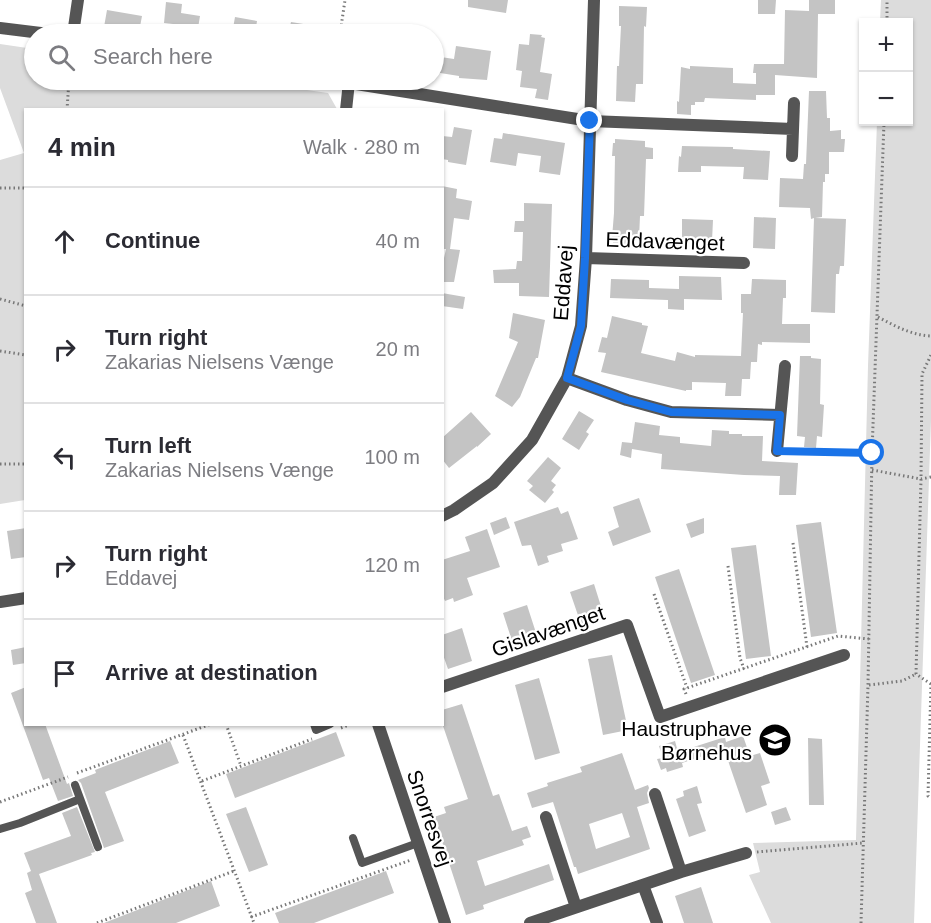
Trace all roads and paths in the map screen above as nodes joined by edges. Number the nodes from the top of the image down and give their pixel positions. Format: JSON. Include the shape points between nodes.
{"nodes":[{"id":1,"x":78,"y":0,"type":"edge"},
{"id":2,"x":345,"y":0,"type":"edge"},
{"id":3,"x":594,"y":0,"type":"edge"},
{"id":4,"x":887,"y":0,"type":"edge"},
{"id":5,"x":886,"y":18,"type":"edge"},
{"id":6,"x":74,"y":24,"type":"edge"},
{"id":7,"x":341,"y":24,"type":"edge"},
{"id":8,"x":0,"y":28,"type":"edge"},
{"id":9,"x":24,"y":31,"type":"edge"},
{"id":10,"x":68,"y":90,"type":"edge"},
{"id":11,"x":348,"y":90,"type":"edge"},
{"id":12,"x":398,"y":90,"type":"edge"},
{"id":13,"x":794,"y":103,"type":"dead end"},
{"id":14,"x":67,"y":108,"type":"edge"},
{"id":15,"x":346,"y":108,"type":"edge"},
{"id":16,"x":590,"y":121,"type":"junction"},
{"id":17,"x":884,"y":126,"type":"edge"},
{"id":18,"x":793,"y":129,"type":"junction"},
{"id":19,"x":792,"y":156,"type":"dead end"},
{"id":20,"x":0,"y":188,"type":"edge"},
{"id":21,"x":24,"y":189,"type":"edge"},
{"id":22,"x":585,"y":258,"type":"junction"},
{"id":23,"x":744,"y":262,"type":"dead end"},
{"id":24,"x":0,"y":299,"type":"edge"},
{"id":25,"x":24,"y":305,"type":"edge"},
{"id":26,"x":878,"y":317,"type":"junction"},
{"id":27,"x":931,"y":336,"type":"edge"},
{"id":28,"x":0,"y":351,"type":"edge"},
{"id":29,"x":24,"y":355,"type":"edge"},
{"id":30,"x":931,"y":355,"type":"edge"},
{"id":31,"x":785,"y":366,"type":"dead end"},
{"id":32,"x":567,"y":378,"type":"junction"},
{"id":33,"x":780,"y":415,"type":"junction"},
{"id":34,"x":777,"y":451,"type":"joint"},
{"id":35,"x":872,"y":453,"type":"junction"},
{"id":36,"x":0,"y":464,"type":"edge"},
{"id":37,"x":24,"y":464,"type":"edge"},
{"id":38,"x":872,"y":470,"type":"junction"},
{"id":39,"x":931,"y":477,"type":"edge"},
{"id":40,"x":921,"y":479,"type":"junction"},
{"id":41,"x":444,"y":515,"type":"edge"},
{"id":42,"x":793,"y":543,"type":"dead end"},
{"id":43,"x":728,"y":566,"type":"dead end"},
{"id":44,"x":654,"y":594,"type":"dead end"},
{"id":45,"x":24,"y":598,"type":"edge"},
{"id":46,"x":0,"y":602,"type":"edge"},
{"id":47,"x":869,"y":639,"type":"junction"},
{"id":48,"x":807,"y":647,"type":"junction"},
{"id":49,"x":844,"y":655,"type":"dead end"},
{"id":50,"x":744,"y":669,"type":"junction"},
{"id":51,"x":916,"y":674,"type":"junction"},
{"id":52,"x":931,"y":683,"type":"edge"},
{"id":53,"x":868,"y":685,"type":"junction"},
{"id":54,"x":444,"y":686,"type":"edge"},
{"id":55,"x":687,"y":688,"type":"junction"},
{"id":56,"x":689,"y":707,"type":"junction"},
{"id":57,"x":206,"y":726,"type":"edge"},
{"id":58,"x":227,"y":726,"type":"edge"},
{"id":59,"x":347,"y":726,"type":"edge"},
{"id":60,"x":379,"y":726,"type":"edge"},
{"id":61,"x":340,"y":729,"type":"dead end"},
{"id":62,"x":183,"y":735,"type":"junction"},
{"id":63,"x":318,"y":737,"type":"dead end"},
{"id":64,"x":241,"y":766,"type":"junction"},
{"id":65,"x":202,"y":781,"type":"junction"},
{"id":66,"x":75,"y":785,"type":"dead end"},
{"id":67,"x":655,"y":794,"type":"dead end"},
{"id":68,"x":931,"y":798,"type":"edge"},
{"id":69,"x":80,"y":799,"type":"junction"},
{"id":70,"x":0,"y":802,"type":"edge"},
{"id":71,"x":546,"y":817,"type":"dead end"},
{"id":72,"x":0,"y":829,"type":"edge"},
{"id":73,"x":353,"y":838,"type":"dead end"},
{"id":74,"x":418,"y":843,"type":"junction"},
{"id":75,"x":863,"y":843,"type":"junction"},
{"id":76,"x":98,"y":847,"type":"dead end"},
{"id":77,"x":746,"y":853,"type":"joint"},
{"id":78,"x":422,"y":856,"type":"junction"},
{"id":79,"x":234,"y":871,"type":"junction"},
{"id":80,"x":681,"y":872,"type":"junction"},
{"id":81,"x":643,"y":885,"type":"junction"},
{"id":82,"x":576,"y":907,"type":"junction"},
{"id":83,"x":251,"y":917,"type":"junction"},
{"id":84,"x":552,"y":920,"type":"edge"},
{"id":85,"x":97,"y":923,"type":"edge"},
{"id":86,"x":254,"y":923,"type":"edge"},
{"id":87,"x":445,"y":923,"type":"edge"},
{"id":88,"x":530,"y":923,"type":"edge"},
{"id":89,"x":657,"y":923,"type":"edge"},
{"id":90,"x":861,"y":923,"type":"edge"}],
"edges":[{"from":1,"to":6,"type":"street"},
{"from":2,"to":7,"type":"path"},
{"from":3,"to":16,"type":"street","name":"Eddavej"},
{"from":4,"to":5,"type":"path"},
{"from":8,"to":9,"type":"street"},
{"from":10,"to":14,"type":"path"},
{"from":11,"to":15,"type":"street"},
{"from":12,"to":16,"type":"street"},
{"from":13,"to":18,"type":"street"},
{"from":16,"to":18,"type":"street"},
{"from":16,"to":22,"type":"street","name":"Eddavej"},
{"from":17,"to":26,"type":"path"},
{"from":18,"to":19,"type":"street"},
{"from":20,"to":21,"type":"path"},
{"from":22,"to":23,"type":"street","name":"Eddavænget"},
{"from":22,"to":32,"type":"street","name":"Eddavej","via":[[581,326]]},
{"from":24,"to":25,"type":"path"},
{"from":26,"to":27,"type":"path","via":[[904,330]]},
{"from":26,"to":35,"type":"path"},
{"from":28,"to":29,"type":"path"},
{"from":30,"to":40,"type":"path","via":[[922,374]]},
{"from":31,"to":33,"type":"street"},
{"from":32,"to":33,"type":"street","via":[[671,412]]},
{"from":32,"to":41,"type":"street","name":"Eddavej","via":[[532,440],[493,483]]},
{"from":33,"to":34,"type":"street"},
{"from":34,"to":35,"type":"path"},
{"from":35,"to":38,"type":"path"},
{"from":36,"to":37,"type":"path"},
{"from":38,"to":40,"type":"path"},
{"from":38,"to":47,"type":"path"},
{"from":39,"to":40,"type":"path"},
{"from":40,"to":51,"type":"path"},
{"from":42,"to":48,"type":"path"},
{"from":43,"to":50,"type":"path"},
{"from":44,"to":55,"type":"path"},
{"from":45,"to":46,"type":"street"},
{"from":47,"to":48,"type":"path","via":[[838,636]]},
{"from":47,"to":53,"type":"path"},
{"from":48,"to":50,"type":"path"},
{"from":49,"to":56,"type":"street","name":"Gislavænget"},
{"from":50,"to":55,"type":"path"},
{"from":51,"to":52,"type":"path"},
{"from":51,"to":53,"type":"path","via":[[902,681]]},
{"from":52,"to":68,"type":"path"},
{"from":53,"to":75,"type":"path"},
{"from":54,"to":56,"type":"street","name":"Gislavænget","via":[[627,625],[660,717]]},
{"from":55,"to":56,"type":"path","via":[[684,689]]},
{"from":57,"to":62,"type":"path"},
{"from":58,"to":64,"type":"path"},
{"from":59,"to":61,"type":"path"},
{"from":60,"to":74,"type":"street","name":"Snorresvej"},
{"from":62,"to":65,"type":"path"},
{"from":62,"to":70,"type":"path"},
{"from":63,"to":64,"type":"path"},
{"from":64,"to":65,"type":"path"},
{"from":65,"to":79,"type":"path"},
{"from":66,"to":69,"type":"lane"},
{"from":67,"to":80,"type":"street"},
{"from":69,"to":72,"type":"lane"},
{"from":69,"to":76,"type":"lane"},
{"from":71,"to":82,"type":"street"},
{"from":73,"to":74,"type":"lane","via":[[362,863]]},
{"from":74,"to":78,"type":"street","name":"Snorresvej"},
{"from":75,"to":77,"type":"path"},
{"from":75,"to":90,"type":"path"},
{"from":77,"to":80,"type":"street"},
{"from":78,"to":83,"type":"path"},
{"from":78,"to":87,"type":"street","name":"Snorresvej"},
{"from":79,"to":83,"type":"path"},
{"from":79,"to":85,"type":"path"},
{"from":80,"to":81,"type":"street"},
{"from":81,"to":82,"type":"street"},
{"from":81,"to":89,"type":"street"},
{"from":82,"to":84,"type":"street"},
{"from":83,"to":86,"type":"path"},
{"from":84,"to":88,"type":"street"}]}
